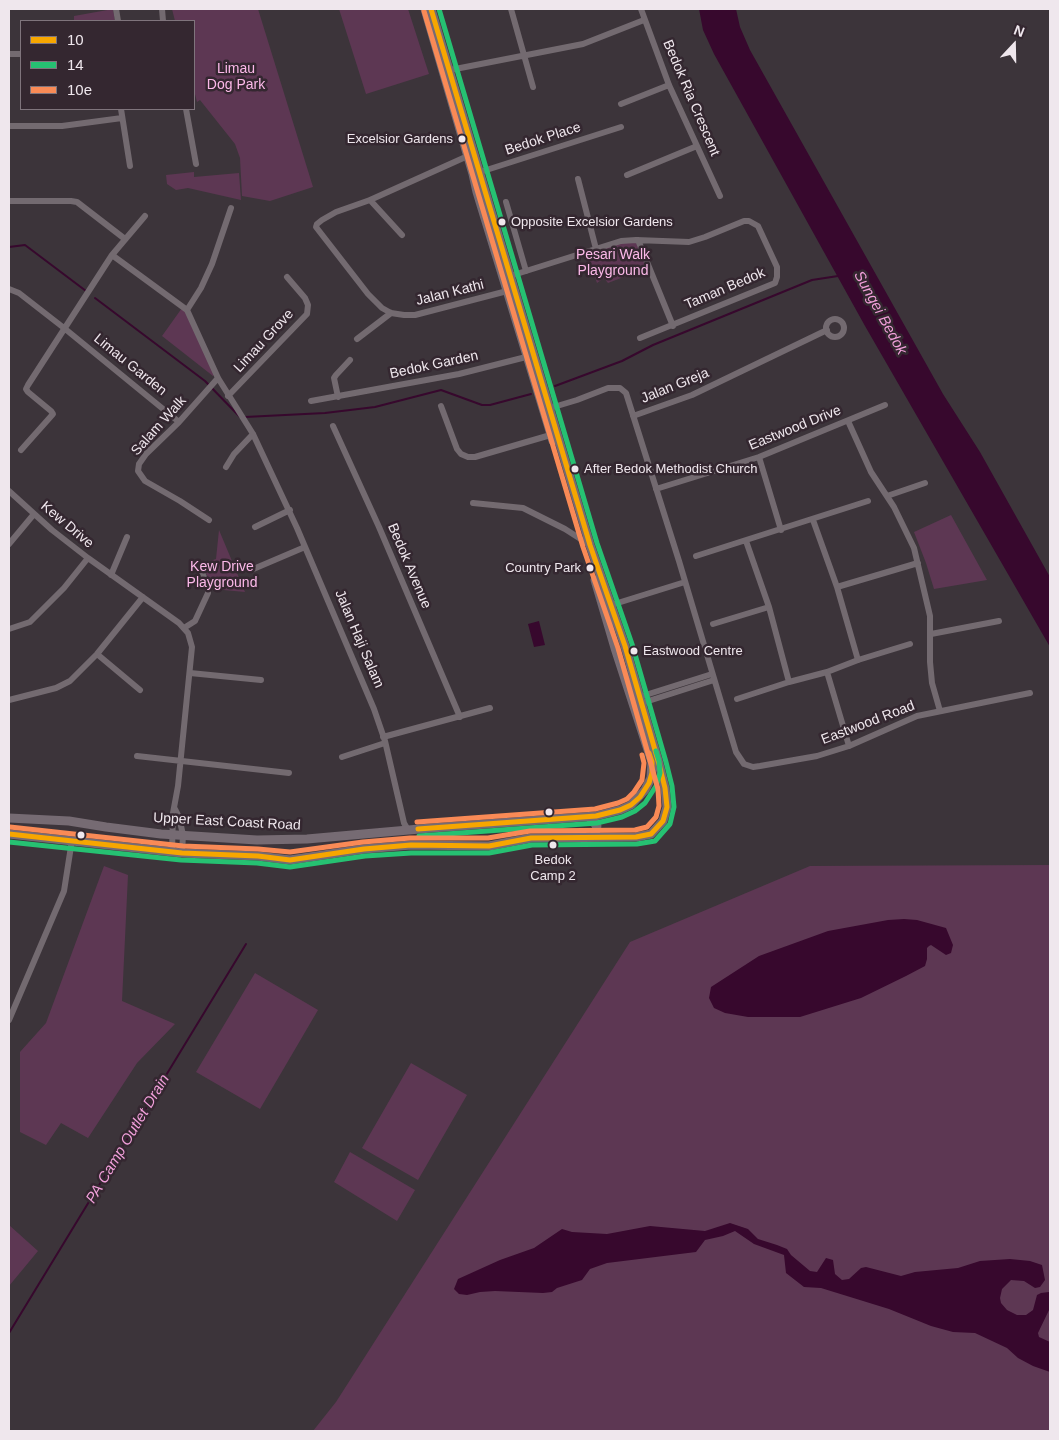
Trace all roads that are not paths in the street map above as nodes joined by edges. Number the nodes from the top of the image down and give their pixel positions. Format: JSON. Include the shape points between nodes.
{"nodes":[{"id":1,"x":425,"y":9,"type":"edge"},
{"id":2,"x":431,"y":9,"type":"edge"},
{"id":3,"x":511,"y":9,"type":"edge"},
{"id":4,"x":641,"y":9,"type":"edge"},
{"id":5,"x":644,"y":20,"type":"junction"},
{"id":6,"x":523,"y":56,"type":"junction"},
{"id":7,"x":447,"y":70,"type":"junction"},
{"id":8,"x":669,"y":85,"type":"junction"},
{"id":9,"x":533,"y":87,"type":"dead end"},
{"id":10,"x":621,"y":104,"type":"dead end"},
{"id":11,"x":121,"y":110,"type":"edge"},
{"id":12,"x":186,"y":110,"type":"edge"},
{"id":13,"x":122,"y":118,"type":"junction"},
{"id":14,"x":9,"y":126,"type":"edge"},
{"id":15,"x":621,"y":127,"type":"dead end"},
{"id":16,"x":697,"y":146,"type":"junction"},
{"id":17,"x":470,"y":155,"type":"junction"},
{"id":18,"x":196,"y":164,"type":"dead end"},
{"id":19,"x":130,"y":166,"type":"dead end"},
{"id":20,"x":476,"y":173,"type":"junction"},
{"id":21,"x":627,"y":175,"type":"dead end"},
{"id":22,"x":578,"y":179,"type":"dead end"},
{"id":23,"x":720,"y":196,"type":"dead end"},
{"id":24,"x":370,"y":200,"type":"junction"},
{"id":25,"x":9,"y":201,"type":"edge"},
{"id":26,"x":506,"y":202,"type":"dead end"},
{"id":27,"x":231,"y":208,"type":"dead end"},
{"id":28,"x":145,"y":216,"type":"dead end"},
{"id":29,"x":402,"y":235,"type":"dead end"},
{"id":30,"x":124,"y":239,"type":"junction"},
{"id":31,"x":638,"y":240,"type":"junction"},
{"id":32,"x":596,"y":249,"type":"junction"},
{"id":33,"x":112,"y":255,"type":"junction"},
{"id":34,"x":526,"y":271,"type":"junction"},
{"id":35,"x":287,"y":277,"type":"dead end"},
{"id":36,"x":506,"y":277,"type":"junction"},
{"id":37,"x":9,"y":289,"type":"edge"},
{"id":38,"x":511,"y":290,"type":"junction"},
{"id":39,"x":188,"y":310,"type":"junction"},
{"id":40,"x":392,"y":313,"type":"junction"},
{"id":41,"x":672,"y":326,"type":"junction"},
{"id":42,"x":64,"y":328,"type":"junction"},
{"id":43,"x":827,"y":330,"type":"dead end"},
{"id":44,"x":357,"y":338,"type":"dead end"},
{"id":45,"x":640,"y":338,"type":"dead end"},
{"id":46,"x":531,"y":355,"type":"junction"},
{"id":47,"x":350,"y":360,"type":"dead end"},
{"id":48,"x":218,"y":378,"type":"junction"},
{"id":49,"x":228,"y":396,"type":"junction"},
{"id":50,"x":338,"y":397,"type":"junction"},
{"id":51,"x":311,"y":401,"type":"dead end"},
{"id":52,"x":885,"y":405,"type":"dead end"},
{"id":53,"x":441,"y":406,"type":"dead end"},
{"id":54,"x":547,"y":409,"type":"junction"},
{"id":55,"x":633,"y":416,"type":"junction"},
{"id":56,"x":848,"y":421,"type":"junction"},
{"id":57,"x":179,"y":422,"type":"junction"},
{"id":58,"x":333,"y":426,"type":"dead end"},
{"id":59,"x":253,"y":434,"type":"junction"},
{"id":60,"x":554,"y":434,"type":"junction"},
{"id":61,"x":21,"y":450,"type":"dead end"},
{"id":62,"x":759,"y":458,"type":"junction"},
{"id":63,"x":226,"y":467,"type":"dead end"},
{"id":64,"x":925,"y":482,"type":"dead end"},
{"id":65,"x":656,"y":489,"type":"junction"},
{"id":66,"x":9,"y":491,"type":"edge"},
{"id":67,"x":887,"y":496,"type":"junction"},
{"id":68,"x":868,"y":501,"type":"dead end"},
{"id":69,"x":473,"y":503,"type":"dead end"},
{"id":70,"x":290,"y":510,"type":"junction"},
{"id":71,"x":34,"y":514,"type":"junction"},
{"id":72,"x":209,"y":520,"type":"dead end"},
{"id":73,"x":813,"y":520,"type":"junction"},
{"id":74,"x":255,"y":527,"type":"dead end"},
{"id":75,"x":781,"y":530,"type":"junction"},
{"id":76,"x":127,"y":537,"type":"dead end"},
{"id":77,"x":746,"y":541,"type":"junction"},
{"id":78,"x":586,"y":543,"type":"junction"},
{"id":79,"x":9,"y":544,"type":"edge"},
{"id":80,"x":305,"y":547,"type":"junction"},
{"id":81,"x":696,"y":556,"type":"dead end"},
{"id":82,"x":88,"y":558,"type":"junction"},
{"id":83,"x":918,"y":563,"type":"junction"},
{"id":84,"x":201,"y":570,"type":"dead end"},
{"id":85,"x":252,"y":570,"type":"dead end"},
{"id":86,"x":111,"y":575,"type":"junction"},
{"id":87,"x":685,"y":582,"type":"junction"},
{"id":88,"x":837,"y":587,"type":"junction"},
{"id":89,"x":143,"y":597,"type":"junction"},
{"id":90,"x":607,"y":606,"type":"junction"},
{"id":91,"x":769,"y":607,"type":"junction"},
{"id":92,"x":999,"y":621,"type":"dead end"},
{"id":93,"x":713,"y":624,"type":"dead end"},
{"id":94,"x":184,"y":628,"type":"junction"},
{"id":95,"x":9,"y":629,"type":"edge"},
{"id":96,"x":931,"y":634,"type":"junction"},
{"id":97,"x":910,"y":644,"type":"dead end"},
{"id":98,"x":97,"y":654,"type":"junction"},
{"id":99,"x":858,"y":660,"type":"junction"},
{"id":100,"x":827,"y":672,"type":"junction"},
{"id":101,"x":190,"y":673,"type":"junction"},
{"id":102,"x":713,"y":677,"type":"junction"},
{"id":103,"x":261,"y":680,"type":"dead end"},
{"id":104,"x":789,"y":682,"type":"junction"},
{"id":105,"x":140,"y":690,"type":"dead end"},
{"id":106,"x":1030,"y":693,"type":"dead end"},
{"id":107,"x":737,"y":699,"type":"dead end"},
{"id":108,"x":9,"y":700,"type":"edge"},
{"id":109,"x":636,"y":701,"type":"junction"},
{"id":110,"x":490,"y":708,"type":"dead end"},
{"id":111,"x":940,"y":711,"type":"junction"},
{"id":112,"x":460,"y":717,"type":"junction"},
{"id":113,"x":384,"y":740,"type":"junction"},
{"id":114,"x":849,"y":746,"type":"junction"},
{"id":115,"x":137,"y":756,"type":"dead end"},
{"id":116,"x":342,"y":757,"type":"dead end"},
{"id":117,"x":181,"y":761,"type":"junction"},
{"id":118,"x":289,"y":773,"type":"dead end"},
{"id":119,"x":175,"y":809,"type":"junction"},
{"id":120,"x":589,"y":817,"type":"junction"},
{"id":121,"x":9,"y":818,"type":"edge"},
{"id":122,"x":408,"y":830,"type":"junction"},
{"id":123,"x":9,"y":834,"type":"edge"},
{"id":124,"x":172,"y":834,"type":"junction"},
{"id":125,"x":183,"y":835,"type":"junction"},
{"id":126,"x":594,"y":837,"type":"junction"},
{"id":127,"x":72,"y":840,"type":"junction"},
{"id":128,"x":172,"y":852,"type":"junction"},
{"id":129,"x":182,"y":853,"type":"junction"},
{"id":130,"x":9,"y":1020,"type":"edge"}],
"edges":[{"from":1,"to":7,"type":"main road"},
{"from":2,"to":7,"type":"main road"},
{"from":3,"to":6,"type":"street"},
{"from":4,"to":5,"type":"street","name":"Bedok Ria Crescent"},
{"from":5,"to":6,"type":"street","via":[[583,44]]},
{"from":5,"to":8,"type":"street","name":"Bedok Ria Crescent"},
{"from":6,"to":7,"type":"street"},
{"from":6,"to":9,"type":"street"},
{"from":7,"to":17,"type":"main road"},
{"from":8,"to":10,"type":"street"},
{"from":8,"to":16,"type":"street","name":"Bedok Ria Crescent"},
{"from":11,"to":13,"type":"street"},
{"from":12,"to":18,"type":"street"},
{"from":13,"to":14,"type":"street","via":[[62,126]]},
{"from":13,"to":19,"type":"street"},
{"from":15,"to":20,"type":"street","name":"Bedok Place"},
{"from":16,"to":21,"type":"street"},
{"from":16,"to":23,"type":"street","name":"Bedok Ria Crescent"},
{"from":17,"to":20,"type":"main road"},
{"from":17,"to":24,"type":"street"},
{"from":20,"to":36,"type":"main road","via":[[477,192]]},
{"from":22,"to":32,"type":"street"},
{"from":24,"to":29,"type":"street"},
{"from":24,"to":40,"type":"street","via":[[336,212],[316,227],[368,294]]},
{"from":25,"to":30,"type":"street","via":[[71,201],[81,204]]},
{"from":26,"to":34,"type":"street"},
{"from":27,"to":39,"type":"street","via":[[212,264]]},
{"from":28,"to":30,"type":"street"},
{"from":30,"to":33,"type":"street"},
{"from":31,"to":32,"type":"street","name":"Taman Bedok","via":[[621,241]]},
{"from":31,"to":41,"type":"street"},
{"from":31,"to":41,"type":"street","name":"Taman Bedok","via":[[688,242],[749,221],[761,229],[776,265],[777,278],[772,284]]},
{"from":32,"to":34,"type":"street","name":"Taman Bedok"},
{"from":33,"to":39,"type":"street"},
{"from":33,"to":42,"type":"street"},
{"from":34,"to":36,"type":"street","name":"Taman Bedok"},
{"from":35,"to":49,"type":"street","name":"Limau Grove","via":[[305,298],[307,314]]},
{"from":36,"to":38,"type":"main road"},
{"from":37,"to":42,"type":"street","name":"Limau Garden","via":[[19,293]]},
{"from":38,"to":40,"type":"street","name":"Jalan Kathi","via":[[415,314]]},
{"from":38,"to":46,"type":"main road"},
{"from":39,"to":48,"type":"street"},
{"from":40,"to":44,"type":"street"},
{"from":41,"to":45,"type":"street","name":"Taman Bedok"},
{"from":42,"to":57,"type":"street","name":"Limau Garden"},
{"from":42,"to":61,"type":"street","via":[[26,389],[53,414]]},
{"from":43,"to":55,"type":"street","name":"Jalan Greja","via":[[692,395]]},
{"from":46,"to":50,"type":"street","name":"Bedok Garden","via":[[459,374]]},
{"from":46,"to":54,"type":"main road"},
{"from":47,"to":50,"type":"street","via":[[334,378]]},
{"from":48,"to":49,"type":"street","name":"Jalan Haji Salam"},
{"from":48,"to":57,"type":"street","name":"Salam Walk"},
{"from":49,"to":59,"type":"street","name":"Jalan Haji Salam"},
{"from":50,"to":51,"type":"street","name":"Bedok Garden"},
{"from":52,"to":56,"type":"street","name":"Eastwood Drive"},
{"from":53,"to":60,"type":"street","via":[[457,449],[468,457]]},
{"from":54,"to":55,"type":"street","name":"Jalan Greja","via":[[605,388],[617,387],[626,393]]},
{"from":54,"to":60,"type":"main road"},
{"from":55,"to":65,"type":"street","name":"Eastwood Road"},
{"from":56,"to":62,"type":"street","name":"Eastwood Drive"},
{"from":56,"to":67,"type":"street","via":[[871,472]]},
{"from":57,"to":72,"type":"street","name":"Salam Walk","via":[[146,454],[138,471],[145,480]]},
{"from":58,"to":112,"type":"street","name":"Bedok Avenue"},
{"from":59,"to":63,"type":"street"},
{"from":59,"to":70,"type":"street","name":"Jalan Haji Salam"},
{"from":60,"to":78,"type":"main road"},
{"from":62,"to":65,"type":"street","name":"Eastwood Drive"},
{"from":62,"to":75,"type":"street"},
{"from":64,"to":67,"type":"street"},
{"from":65,"to":87,"type":"street","name":"Eastwood Road"},
{"from":66,"to":71,"type":"street","name":"Kew Drive"},
{"from":67,"to":83,"type":"street","via":[[903,523]]},
{"from":68,"to":73,"type":"street"},
{"from":69,"to":78,"type":"street","via":[[522,508],[565,528]]},
{"from":70,"to":74,"type":"street"},
{"from":70,"to":80,"type":"street","name":"Jalan Haji Salam"},
{"from":71,"to":79,"type":"street"},
{"from":71,"to":82,"type":"street","name":"Kew Drive"},
{"from":73,"to":75,"type":"street"},
{"from":73,"to":88,"type":"street"},
{"from":75,"to":77,"type":"street"},
{"from":76,"to":86,"type":"street"},
{"from":77,"to":81,"type":"street"},
{"from":77,"to":91,"type":"street"},
{"from":78,"to":90,"type":"main road"},
{"from":80,"to":85,"type":"street"},
{"from":80,"to":113,"type":"street","name":"Jalan Haji Salam","via":[[350,649]]},
{"from":82,"to":86,"type":"street","name":"Kew Drive"},
{"from":82,"to":95,"type":"street","via":[[30,622]]},
{"from":83,"to":88,"type":"street"},
{"from":83,"to":96,"type":"street"},
{"from":84,"to":94,"type":"street","via":[[208,593],[195,621]]},
{"from":86,"to":89,"type":"street","name":"Kew Drive"},
{"from":87,"to":90,"type":"street"},
{"from":87,"to":102,"type":"street","name":"Eastwood Road"},
{"from":88,"to":99,"type":"street"},
{"from":89,"to":94,"type":"street","name":"Kew Drive"},
{"from":89,"to":98,"type":"street"},
{"from":90,"to":109,"type":"main road","via":[[615,648]]},
{"from":91,"to":93,"type":"street"},
{"from":91,"to":104,"type":"street"},
{"from":92,"to":96,"type":"street"},
{"from":94,"to":101,"type":"street","via":[[191,642]]},
{"from":96,"to":111,"type":"street","via":[[932,683]]},
{"from":97,"to":99,"type":"street"},
{"from":98,"to":105,"type":"street"},
{"from":98,"to":108,"type":"street","via":[[63,685]]},
{"from":99,"to":100,"type":"street"},
{"from":100,"to":104,"type":"street"},
{"from":100,"to":114,"type":"street"},
{"from":101,"to":103,"type":"street"},
{"from":101,"to":117,"type":"street"},
{"from":102,"to":109,"type":"street"},
{"from":102,"to":114,"type":"street","name":"Eastwood Road","via":[[736,752],[744,764],[753,767],[805,759]]},
{"from":104,"to":107,"type":"street"},
{"from":106,"to":111,"type":"street","name":"Eastwood Road"},
{"from":109,"to":120,"type":"main road","name":"Upper East Coast Road","via":[[652,762],[651,778],[631,805]]},
{"from":109,"to":126,"type":"main road","via":[[665,788],[667,807],[663,821],[651,834],[644,836]]},
{"from":110,"to":112,"type":"street"},
{"from":111,"to":114,"type":"street","name":"Eastwood Road","via":[[908,720]]},
{"from":112,"to":113,"type":"street"},
{"from":113,"to":116,"type":"street"},
{"from":113,"to":122,"type":"street","name":"Jalan Haji Salam"},
{"from":115,"to":117,"type":"street"},
{"from":117,"to":118,"type":"street"},
{"from":117,"to":119,"type":"street"},
{"from":119,"to":124,"type":"street"},
{"from":119,"to":125,"type":"street"},
{"from":120,"to":122,"type":"main road","name":"Upper East Coast Road"},
{"from":120,"to":126,"type":"main road","via":[[597,826]]},
{"from":121,"to":124,"type":"main road","name":"Upper East Coast Road","via":[[68,821]]},
{"from":122,"to":125,"type":"main road","name":"Upper East Coast Road","via":[[307,839],[257,840]]},
{"from":123,"to":127,"type":"main road"},
{"from":124,"to":125,"type":"main road","name":"Upper East Coast Road"},
{"from":124,"to":128,"type":"street"},
{"from":125,"to":129,"type":"street"},
{"from":126,"to":129,"type":"main road","via":[[531,838],[489,846],[411,845],[290,860]]},
{"from":127,"to":128,"type":"main road"},
{"from":127,"to":130,"type":"street","via":[[64,892]]},
{"from":128,"to":129,"type":"main road"}]}
